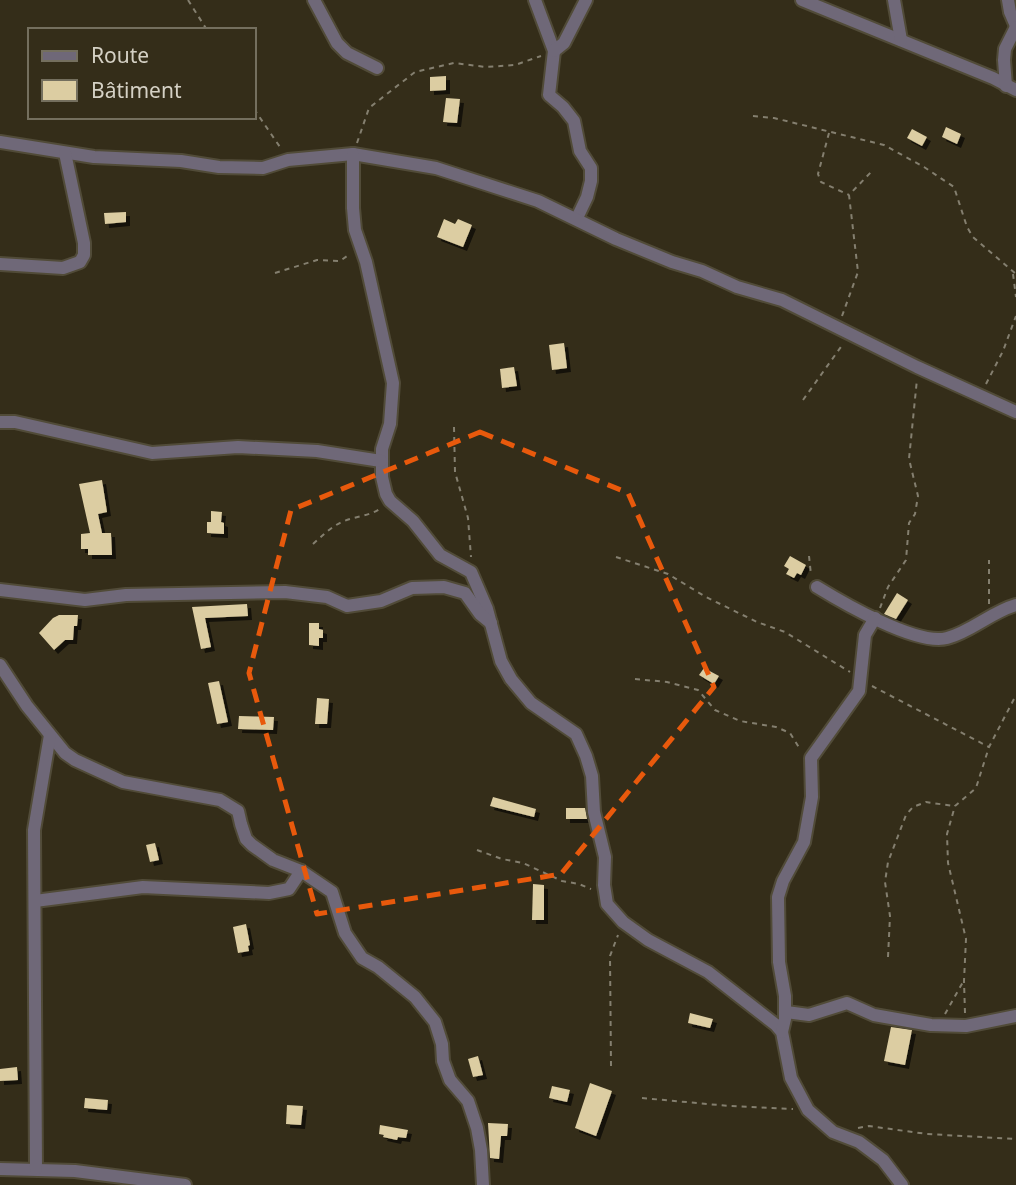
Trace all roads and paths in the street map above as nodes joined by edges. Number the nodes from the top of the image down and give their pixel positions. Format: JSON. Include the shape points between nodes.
{"nodes":[{"id":1,"x":188,"y":0,"type":"edge"},
{"id":2,"x":314,"y":0,"type":"edge"},
{"id":3,"x":535,"y":0,"type":"edge"},
{"id":4,"x":586,"y":0,"type":"edge"},
{"id":5,"x":802,"y":0,"type":"edge"},
{"id":6,"x":894,"y":0,"type":"edge"},
{"id":7,"x":1008,"y":0,"type":"edge"},
{"id":8,"x":1016,"y":26,"type":"edge"},
{"id":9,"x":206,"y":28,"type":"edge"},
{"id":10,"x":901,"y":40,"type":"junction"},
{"id":11,"x":554,"y":51,"type":"junction"},
{"id":12,"x":1004,"y":60,"type":"junction"},
{"id":13,"x":377,"y":68,"type":"dead end"},
{"id":14,"x":993,"y":78,"type":"junction"},
{"id":15,"x":1011,"y":88,"type":"edge"},
{"id":16,"x":256,"y":112,"type":"edge"},
{"id":17,"x":753,"y":116,"type":"dead end"},
{"id":18,"x":830,"y":132,"type":"junction"},
{"id":19,"x":0,"y":142,"type":"edge"},
{"id":20,"x":65,"y":153,"type":"junction"},
{"id":21,"x":354,"y":154,"type":"junction"},
{"id":22,"x":288,"y":160,"type":"junction"},
{"id":23,"x":873,"y":170,"type":"dead end"},
{"id":24,"x":849,"y":195,"type":"junction"},
{"id":25,"x":577,"y":218,"type":"junction"},
{"id":26,"x":361,"y":247,"type":"junction"},
{"id":27,"x":0,"y":264,"type":"edge"},
{"id":28,"x":275,"y":273,"type":"dead end"},
{"id":29,"x":1015,"y":274,"type":"edge"},
{"id":30,"x":1016,"y":297,"type":"edge"},
{"id":31,"x":1016,"y":316,"type":"edge"},
{"id":32,"x":837,"y":327,"type":"junction"},
{"id":33,"x":851,"y":335,"type":"junction"},
{"id":34,"x":918,"y":368,"type":"junction"},
{"id":35,"x":980,"y":394,"type":"junction"},
{"id":36,"x":803,"y":400,"type":"dead end"},
{"id":37,"x":1016,"y":412,"type":"edge"},
{"id":38,"x":0,"y":422,"type":"edge"},
{"id":39,"x":454,"y":427,"type":"dead end"},
{"id":40,"x":381,"y":461,"type":"junction"},
{"id":41,"x":390,"y":501,"type":"junction"},
{"id":42,"x":313,"y":544,"type":"dead end"},
{"id":43,"x":616,"y":556,"type":"dead end"},
{"id":44,"x":809,"y":556,"type":"dead end"},
{"id":45,"x":989,"y":560,"type":"dead end"},
{"id":46,"x":471,"y":572,"type":"junction"},
{"id":47,"x":817,"y":587,"type":"joint"},
{"id":48,"x":0,"y":590,"type":"edge"},
{"id":49,"x":1016,"y":605,"type":"edge"},
{"id":50,"x":990,"y":616,"type":"junction"},
{"id":51,"x":875,"y":618,"type":"junction"},
{"id":52,"x":491,"y":623,"type":"junction"},
{"id":53,"x":0,"y":665,"type":"edge"},
{"id":54,"x":861,"y":678,"type":"junction"},
{"id":55,"x":635,"y":679,"type":"dead end"},
{"id":56,"x":1014,"y":699,"type":"dead end"},
{"id":57,"x":50,"y":735,"type":"junction"},
{"id":58,"x":989,"y":747,"type":"junction"},
{"id":59,"x":811,"y":758,"type":"junction"},
{"id":60,"x":955,"y":806,"type":"junction"},
{"id":61,"x":477,"y":850,"type":"dead end"},
{"id":62,"x":301,"y":871,"type":"junction"},
{"id":63,"x":605,"y":895,"type":"junction"},
{"id":64,"x":35,"y":901,"type":"junction"},
{"id":65,"x":623,"y":922,"type":"junction"},
{"id":66,"x":888,"y":957,"type":"dead end"},
{"id":67,"x":964,"y":981,"type":"junction"},
{"id":68,"x":786,"y":1012,"type":"junction"},
{"id":69,"x":1016,"y":1016,"type":"edge"},
{"id":70,"x":931,"y":1025,"type":"junction"},
{"id":71,"x":966,"y":1026,"type":"junction"},
{"id":72,"x":782,"y":1032,"type":"junction"},
{"id":73,"x":611,"y":1066,"type":"dead end"},
{"id":74,"x":642,"y":1098,"type":"dead end"},
{"id":75,"x":808,"y":1110,"type":"junction"},
{"id":76,"x":857,"y":1128,"type":"dead end"},
{"id":77,"x":1016,"y":1139,"type":"edge"},
{"id":78,"x":36,"y":1169,"type":"junction"},
{"id":79,"x":0,"y":1170,"type":"edge"},
{"id":80,"x":185,"y":1185,"type":"edge"},
{"id":81,"x":483,"y":1185,"type":"edge"},
{"id":82,"x":902,"y":1185,"type":"edge"}],
"edges":[{"from":1,"to":9,"type":"path"},
{"from":2,"to":13,"type":"street","via":[[346,53]]},
{"from":3,"to":11,"type":"street"},
{"from":4,"to":11,"type":"street","via":[[564,43]]},
{"from":5,"to":10,"type":"street"},
{"from":6,"to":10,"type":"street"},
{"from":7,"to":8,"type":"street"},
{"from":8,"to":12,"type":"street"},
{"from":10,"to":14,"type":"street"},
{"from":11,"to":21,"type":"path","via":[[515,65],[454,63],[415,72],[369,108]]},
{"from":11,"to":25,"type":"street","via":[[549,95],[574,121],[582,155],[592,167],[587,197]]},
{"from":12,"to":14,"type":"street"},
{"from":12,"to":15,"type":"street"},
{"from":14,"to":15,"type":"street"},
{"from":16,"to":22,"type":"path"},
{"from":17,"to":18,"type":"path"},
{"from":18,"to":24,"type":"path","via":[[818,174],[821,182]]},
{"from":18,"to":29,"type":"path","via":[[884,145],[954,187],[974,237]]},
{"from":19,"to":20,"type":"street"},
{"from":20,"to":22,"type":"street","via":[[181,160],[219,167],[263,168]]},
{"from":20,"to":27,"type":"street","via":[[84,243],[80,262],[63,268]]},
{"from":21,"to":22,"type":"street"},
{"from":21,"to":25,"type":"street","via":[[461,175]]},
{"from":21,"to":26,"type":"street","via":[[353,208]]},
{"from":23,"to":24,"type":"path"},
{"from":24,"to":32,"type":"path","via":[[858,272]]},
{"from":25,"to":32,"type":"street","via":[[616,239],[782,300]]},
{"from":26,"to":28,"type":"path","via":[[340,261],[317,260]]},
{"from":26,"to":40,"type":"street","via":[[393,383]]},
{"from":29,"to":30,"type":"path"},
{"from":31,"to":35,"type":"path"},
{"from":32,"to":33,"type":"street"},
{"from":33,"to":34,"type":"street"},
{"from":33,"to":36,"type":"path"},
{"from":34,"to":35,"type":"street"},
{"from":34,"to":51,"type":"path","via":[[909,459],[918,496],[915,514],[909,523],[906,560]]},
{"from":35,"to":37,"type":"street"},
{"from":38,"to":40,"type":"street","via":[[152,453],[238,447]]},
{"from":39,"to":46,"type":"path","via":[[455,472],[468,518]]},
{"from":40,"to":41,"type":"street"},
{"from":41,"to":42,"type":"path","via":[[375,513],[330,528]]},
{"from":41,"to":46,"type":"street","via":[[440,555]]},
{"from":43,"to":54,"type":"path","via":[[668,574],[706,597],[785,632]]},
{"from":44,"to":47,"type":"path","via":[[811,583]]},
{"from":45,"to":50,"type":"path"},
{"from":46,"to":52,"type":"street"},
{"from":47,"to":51,"type":"street"},
{"from":48,"to":52,"type":"street","via":[[85,600],[285,592],[327,597],[347,606],[381,601],[412,588],[444,587],[464,593]]},
{"from":49,"to":50,"type":"street"},
{"from":50,"to":51,"type":"street","via":[[938,639],[919,637]]},
{"from":51,"to":54,"type":"street","via":[[865,635]]},
{"from":52,"to":63,"type":"street","via":[[501,662],[511,679],[531,703],[576,734],[586,756],[595,823],[603,841]]},
{"from":53,"to":57,"type":"street"},
{"from":54,"to":58,"type":"path"},
{"from":54,"to":59,"type":"street","via":[[859,691]]},
{"from":55,"to":59,"type":"path","via":[[698,690],[715,710],[790,733]]},
{"from":56,"to":58,"type":"path"},
{"from":57,"to":62,"type":"street","via":[[75,761],[123,782],[210,797],[234,807],[252,845]]},
{"from":57,"to":64,"type":"street","via":[[34,830]]},
{"from":58,"to":60,"type":"path","via":[[976,788]]},
{"from":59,"to":68,"type":"street","via":[[812,797],[804,842],[778,897],[779,962]]},
{"from":60,"to":66,"type":"path","via":[[926,802],[906,815],[885,882],[890,916]]},
{"from":60,"to":67,"type":"path","via":[[947,834],[948,863],[966,939]]},
{"from":61,"to":63,"type":"path"},
{"from":62,"to":64,"type":"street","via":[[289,889],[269,893],[143,887]]},
{"from":62,"to":81,"type":"street","via":[[332,892],[345,933],[362,958],[415,997],[435,1022],[450,1080],[468,1101],[477,1128]]},
{"from":63,"to":65,"type":"street"},
{"from":64,"to":78,"type":"street"},
{"from":65,"to":72,"type":"street","via":[[708,972]]},
{"from":65,"to":73,"type":"path","via":[[610,956]]},
{"from":67,"to":70,"type":"path","via":[[947,1012]]},
{"from":67,"to":71,"type":"path"},
{"from":68,"to":70,"type":"street","via":[[809,1014],[847,1003],[874,1015]]},
{"from":68,"to":72,"type":"street"},
{"from":69,"to":71,"type":"street"},
{"from":70,"to":71,"type":"street"},
{"from":72,"to":75,"type":"street","via":[[791,1078]]},
{"from":74,"to":75,"type":"path"},
{"from":75,"to":82,"type":"street","via":[[833,1132],[859,1142],[883,1160]]},
{"from":76,"to":77,"type":"path"},
{"from":78,"to":79,"type":"street"},
{"from":78,"to":80,"type":"street"}]}
